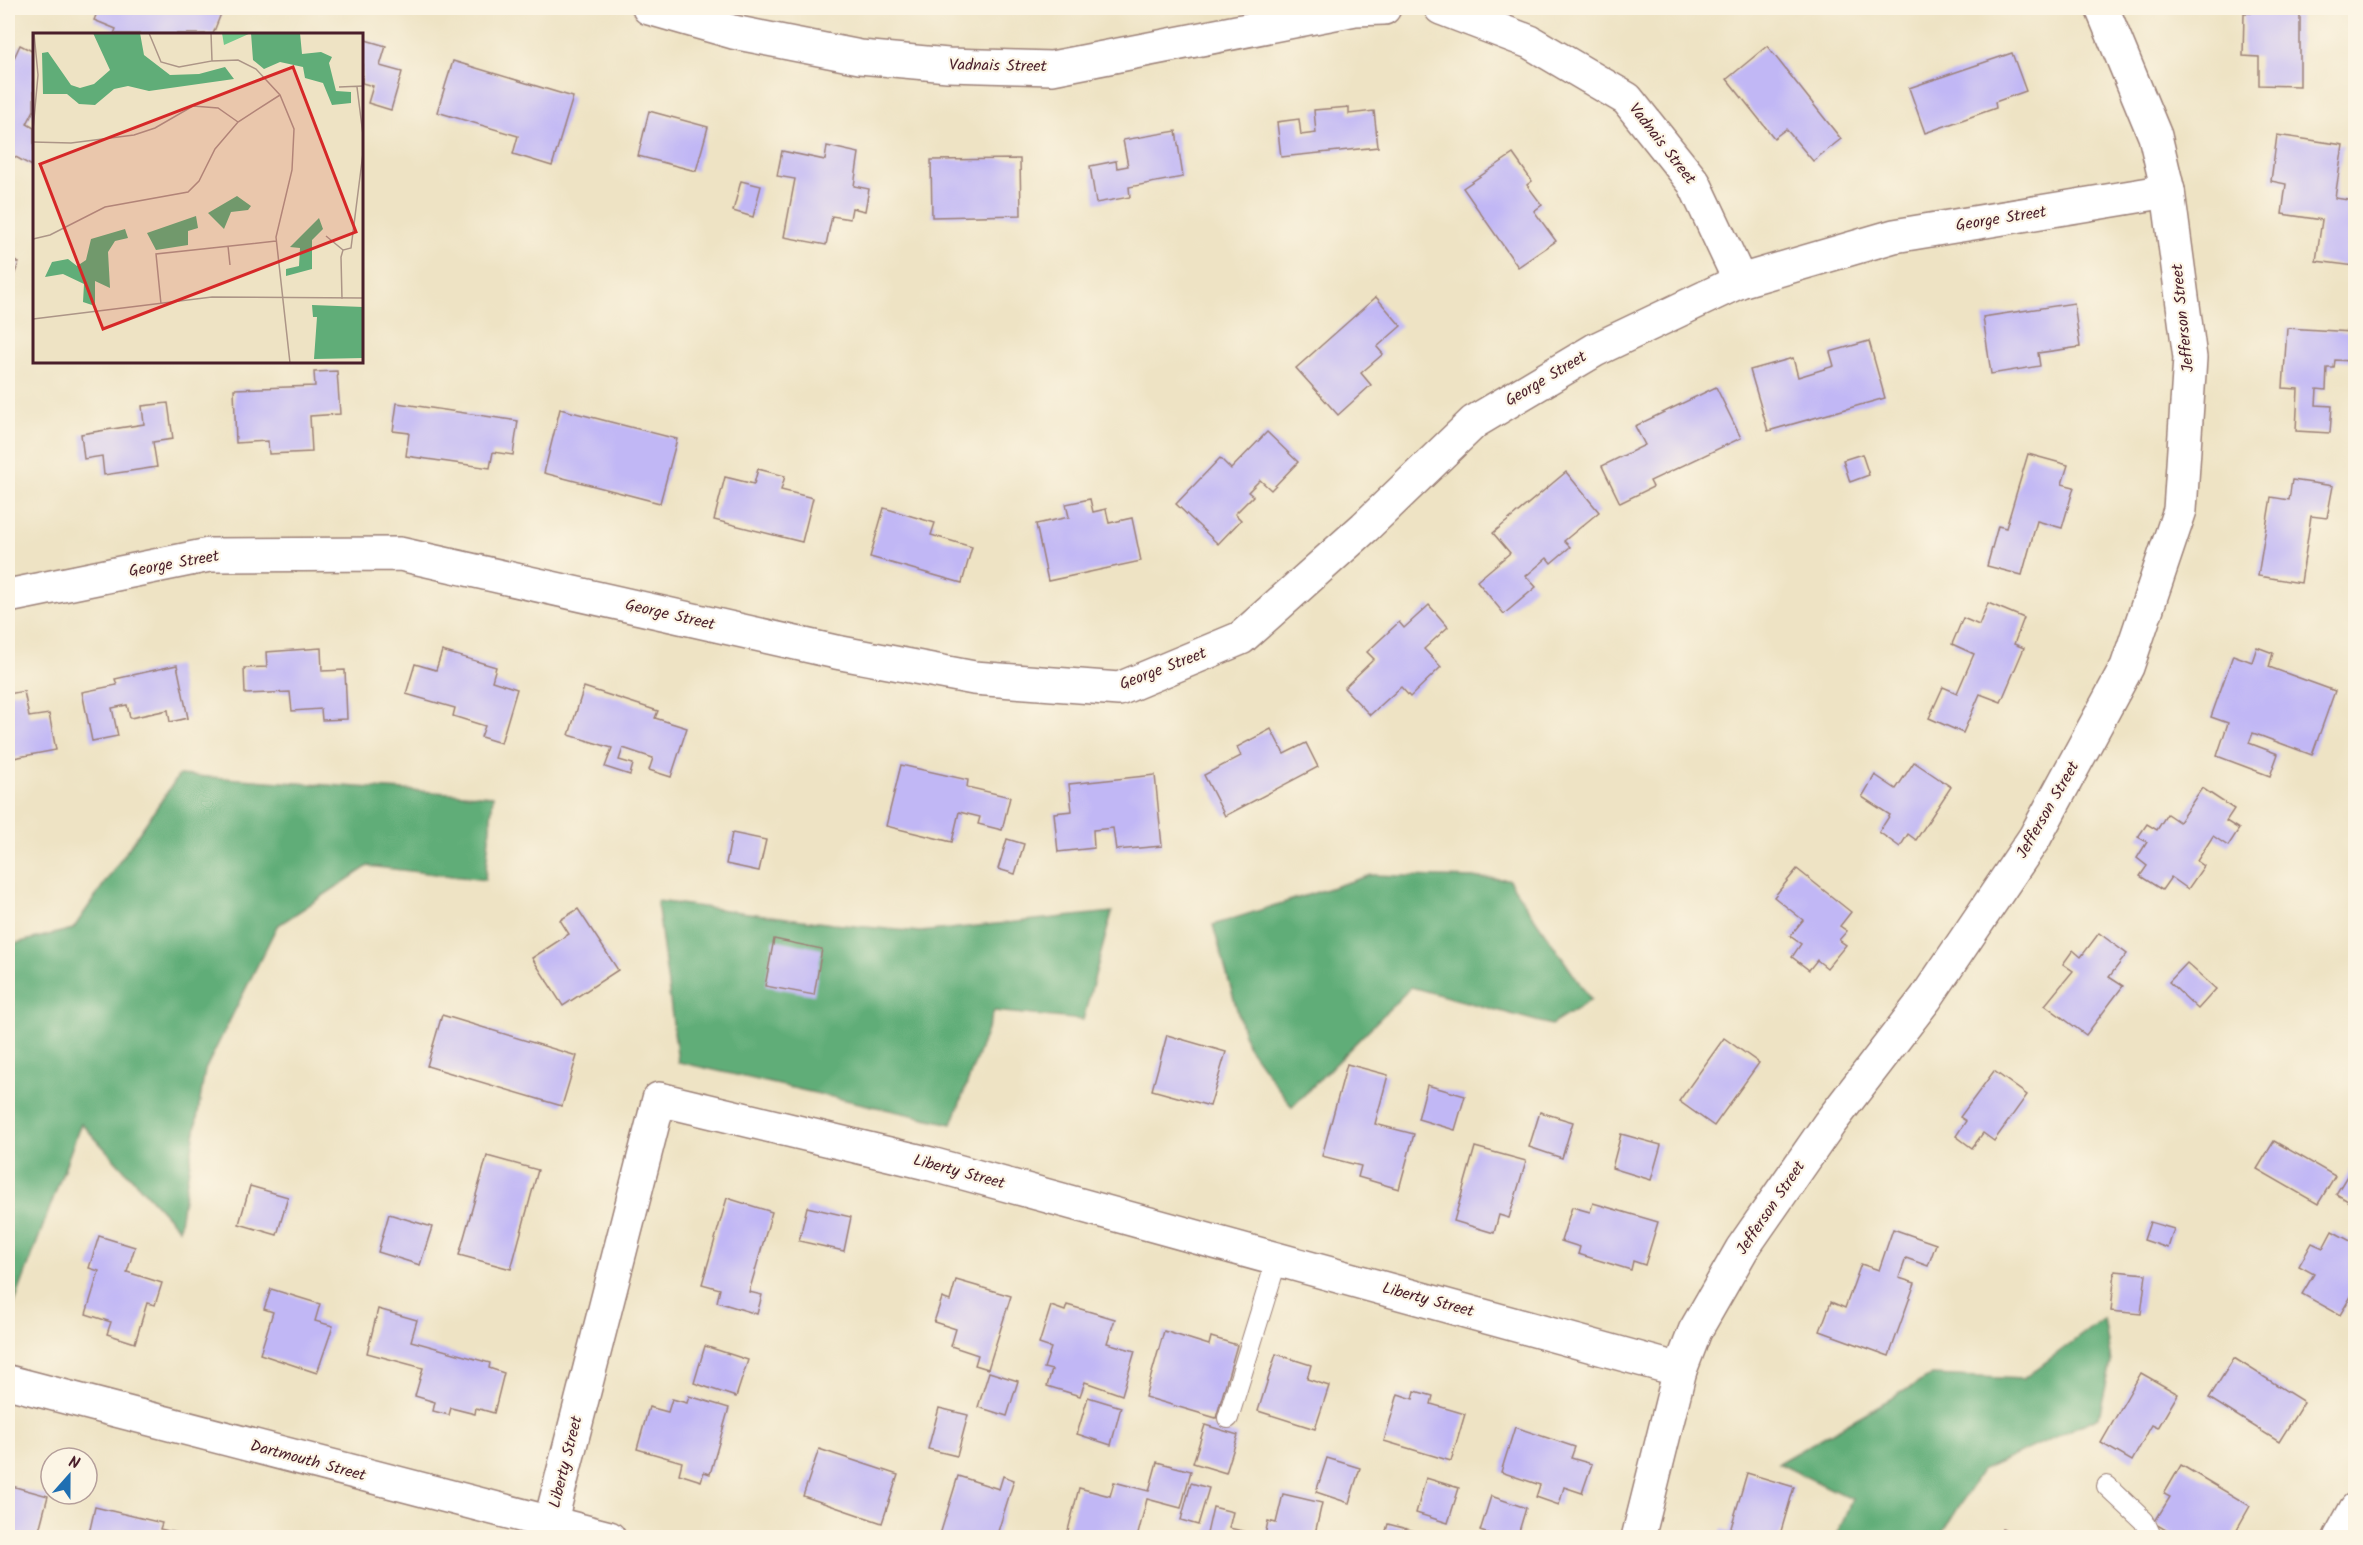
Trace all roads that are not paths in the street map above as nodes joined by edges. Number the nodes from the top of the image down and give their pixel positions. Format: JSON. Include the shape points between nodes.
{"nodes":[{"id":1,"x":649,"y":8,"type":"edge"},
{"id":2,"x":1384,"y":8,"type":"edge"},
{"id":3,"x":1441,"y":8,"type":"edge"},
{"id":4,"x":2102,"y":8,"type":"edge"},
{"id":5,"x":2168,"y":191,"type":"junction"},
{"id":6,"x":1740,"y":281,"type":"junction"},
{"id":7,"x":8,"y":596,"type":"edge"},
{"id":8,"x":1277,"y":1259,"type":"junction"},
{"id":9,"x":1680,"y":1370,"type":"junction"},
{"id":10,"x":8,"y":1382,"type":"edge"},
{"id":11,"x":1228,"y":1418,"type":"dead end"},
{"id":12,"x":2107,"y":1486,"type":"dead end"},
{"id":13,"x":2355,"y":1509,"type":"edge"},
{"id":14,"x":550,"y":1524,"type":"junction"},
{"id":15,"x":609,"y":1538,"type":"edge"},
{"id":16,"x":1638,"y":1538,"type":"edge"},
{"id":17,"x":2152,"y":1538,"type":"edge"},
{"id":18,"x":2340,"y":1538,"type":"edge"}],
"edges":[{"from":1,"to":2,"type":"street","name":"Vadnais Street","via":[[733,32],[860,57],[1052,68],[1355,9]]},
{"from":3,"to":6,"type":"street","name":"Vadnais Street","via":[[1530,42],[1627,99],[1694,183]]},
{"from":4,"to":5,"type":"street","name":"Jefferson Street","via":[[2155,136]]},
{"from":5,"to":6,"type":"street","name":"George Street","via":[[1894,236]]},
{"from":5,"to":9,"type":"street","name":"Jefferson Street","via":[[2190,358],[2180,510],[2127,667],[2035,837],[1926,998],[1829,1124],[1742,1249],[1695,1331]]},
{"from":6,"to":7,"type":"street","name":"George Street","via":[[1595,350],[1474,422],[1241,638],[1119,689],[963,676],[836,652],[400,554],[209,555]]},
{"from":8,"to":9,"type":"street","name":"Liberty Street"},
{"from":8,"to":11,"type":"lane"},
{"from":8,"to":14,"type":"street","name":"Liberty Street","via":[[931,1164],[659,1099]]},
{"from":9,"to":16,"type":"street","name":"Jefferson Street"},
{"from":10,"to":14,"type":"street","name":"Dartmouth Street"},
{"from":12,"to":17,"type":"lane","via":[[2144,1521]]},
{"from":13,"to":18,"type":"street"},
{"from":14,"to":15,"type":"street","name":"Dartmouth Street"}]}
